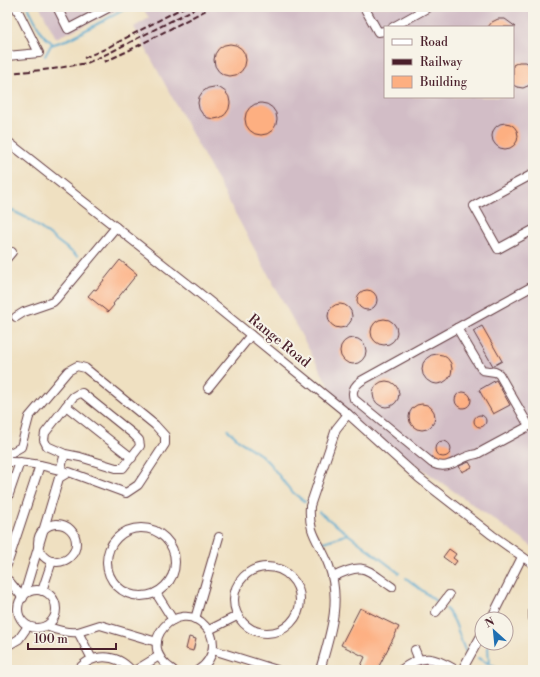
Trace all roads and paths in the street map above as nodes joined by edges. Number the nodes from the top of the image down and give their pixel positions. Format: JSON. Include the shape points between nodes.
{"nodes":[{"id":1,"x":16,"y":7,"type":"edge"},
{"id":2,"x":110,"y":7,"type":"edge"},
{"id":3,"x":364,"y":7,"type":"edge"},
{"id":4,"x":429,"y":7,"type":"edge"},
{"id":5,"x":60,"y":8,"type":"edge"},
{"id":6,"x":395,"y":26,"type":"edge"},
{"id":7,"x":384,"y":31,"type":"edge"},
{"id":8,"x":7,"y":56,"type":"edge"},
{"id":9,"x":7,"y":141,"type":"edge"},
{"id":10,"x":533,"y":174,"type":"edge"},
{"id":11,"x":116,"y":227,"type":"junction"},
{"id":12,"x":533,"y":230,"type":"edge"},
{"id":13,"x":533,"y":286,"type":"edge"},
{"id":14,"x":16,"y":318,"type":"dead end"},
{"id":15,"x":457,"y":328,"type":"junction"},
{"id":16,"x":251,"y":335,"type":"junction"},
{"id":17,"x":208,"y":388,"type":"dead end"},
{"id":18,"x":66,"y":406,"type":"junction"},
{"id":19,"x":348,"y":414,"type":"junction"},
{"id":20,"x":531,"y":426,"type":"edge"},
{"id":21,"x":65,"y":454,"type":"junction"},
{"id":22,"x":7,"y":455,"type":"edge"},
{"id":23,"x":132,"y":458,"type":"junction"},
{"id":24,"x":7,"y":462,"type":"edge"},
{"id":25,"x":20,"y":462,"type":"junction"},
{"id":26,"x":40,"y":465,"type":"junction"},
{"id":27,"x":60,"y":470,"type":"junction"},
{"id":28,"x":69,"y":472,"type":"junction"},
{"id":29,"x":7,"y":500,"type":"edge"},
{"id":30,"x":219,"y":537,"type":"dead end"},
{"id":31,"x":40,"y":538,"type":"junction"},
{"id":32,"x":522,"y":557,"type":"junction"},
{"id":33,"x":52,"y":561,"type":"junction"},
{"id":34,"x":533,"y":564,"type":"edge"},
{"id":35,"x":7,"y":565,"type":"edge"},
{"id":36,"x":332,"y":576,"type":"junction"},
{"id":37,"x":7,"y":580,"type":"edge"},
{"id":38,"x":392,"y":587,"type":"dead end"},
{"id":39,"x":42,"y":591,"type":"junction"},
{"id":40,"x":156,"y":593,"type":"junction"},
{"id":41,"x":449,"y":595,"type":"dead end"},
{"id":42,"x":23,"y":598,"type":"junction"},
{"id":43,"x":533,"y":603,"type":"edge"},
{"id":44,"x":495,"y":611,"type":"edge"},
{"id":45,"x":436,"y":612,"type":"dead end"},
{"id":46,"x":237,"y":616,"type":"junction"},
{"id":47,"x":533,"y":618,"type":"edge"},
{"id":48,"x":195,"y":619,"type":"junction"},
{"id":49,"x":173,"y":620,"type":"junction"},
{"id":50,"x":28,"y":626,"type":"junction"},
{"id":51,"x":46,"y":626,"type":"junction"},
{"id":52,"x":209,"y":630,"type":"junction"},
{"id":53,"x":78,"y":632,"type":"junction"},
{"id":54,"x":157,"y":642,"type":"junction"},
{"id":55,"x":7,"y":646,"type":"edge"},
{"id":56,"x":474,"y":648,"type":"edge"},
{"id":57,"x":213,"y":650,"type":"junction"},
{"id":58,"x":415,"y":650,"type":"dead end"},
{"id":59,"x":159,"y":656,"type":"junction"},
{"id":60,"x":92,"y":659,"type":"junction"},
{"id":61,"x":419,"y":660,"type":"junction"},
{"id":62,"x":78,"y":670,"type":"edge"},
{"id":63,"x":131,"y":670,"type":"edge"},
{"id":64,"x":136,"y":670,"type":"edge"},
{"id":65,"x":173,"y":670,"type":"edge"},
{"id":66,"x":200,"y":670,"type":"edge"},
{"id":67,"x":277,"y":670,"type":"edge"},
{"id":68,"x":320,"y":670,"type":"edge"},
{"id":69,"x":401,"y":670,"type":"edge"},
{"id":70,"x":456,"y":670,"type":"edge"},
{"id":71,"x":462,"y":670,"type":"edge"}],
"edges":[{"from":1,"to":8,"type":"street","via":[[39,53]]},
{"from":2,"to":5,"type":"street","via":[[68,28]]},
{"from":3,"to":7,"type":"street","via":[[378,32]]},
{"from":4,"to":6,"type":"street"},
{"from":9,"to":11,"type":"street","name":"Range Road"},
{"from":10,"to":12,"type":"street","via":[[474,206],[498,249]]},
{"from":11,"to":14,"type":"street","via":[[53,302],[24,312]]},
{"from":11,"to":16,"type":"street","name":"Range Road"},
{"from":13,"to":15,"type":"street"},
{"from":15,"to":20,"type":"street","via":[[482,370],[499,374]]},
{"from":15,"to":20,"type":"street","via":[[356,384],[352,394],[354,399],[439,467],[477,454]]},
{"from":16,"to":17,"type":"street"},
{"from":16,"to":19,"type":"street","name":"Range Road"},
{"from":18,"to":21,"type":"street","via":[[45,433],[44,440],[47,446]]},
{"from":18,"to":23,"type":"street"},
{"from":18,"to":23,"type":"street","via":[[73,397],[82,393],[139,440],[140,446]]},
{"from":19,"to":32,"type":"street","name":"Range Road","via":[[419,478]]},
{"from":19,"to":36,"type":"street","via":[[336,429],[310,506],[311,528]]},
{"from":21,"to":23,"type":"street","via":[[116,468],[123,468]]},
{"from":21,"to":27,"type":"street"},
{"from":22,"to":28,"type":"street","via":[[21,448],[29,417],[68,371],[77,366],[85,368],[155,426],[165,436],[165,444],[138,485],[126,493]]},
{"from":24,"to":25,"type":"street"},
{"from":25,"to":26,"type":"street"},
{"from":25,"to":29,"type":"street"},
{"from":26,"to":27,"type":"street"},
{"from":26,"to":35,"type":"street"},
{"from":27,"to":28,"type":"street"},
{"from":28,"to":31,"type":"street","via":[[58,478]]},
{"from":30,"to":48,"type":"street"},
{"from":31,"to":33,"type":"street","via":[[41,552]]},
{"from":31,"to":33,"type":"street","via":[[46,529],[55,525],[66,527],[74,534],[76,545],[72,555],[62,561]]},
{"from":31,"to":42,"type":"street"},
{"from":32,"to":34,"type":"street","name":"Range Road"},
{"from":32,"to":44,"type":"street"},
{"from":33,"to":39,"type":"street"},
{"from":36,"to":38,"type":"street","via":[[359,567]]},
{"from":36,"to":68,"type":"street","via":[[334,620]]},
{"from":37,"to":42,"type":"street"},
{"from":39,"to":42,"type":"street","via":[[32,592]]},
{"from":39,"to":51,"type":"street","via":[[52,597],[56,607],[53,618]]},
{"from":40,"to":40,"type":"street","via":[[172,578],[175,562],[171,547],[163,536],[148,529],[138,528],[120,535],[112,544],[108,556],[107,568],[112,580],[122,591],[137,596]]},
{"from":40,"to":49,"type":"street"},
{"from":41,"to":45,"type":"street"},
{"from":42,"to":50,"type":"street","via":[[19,615]]},
{"from":43,"to":47,"type":"street"},
{"from":46,"to":46,"type":"street","via":[[234,594],[239,582],[259,568],[279,569],[289,575],[297,587],[299,608],[287,627],[277,632],[265,634],[252,630]]},
{"from":46,"to":52,"type":"street"},
{"from":48,"to":49,"type":"street","via":[[186,617]]},
{"from":48,"to":52,"type":"street"},
{"from":49,"to":54,"type":"street","via":[[165,626]]},
{"from":50,"to":51,"type":"street"},
{"from":50,"to":55,"type":"street","via":[[19,639]]},
{"from":51,"to":53,"type":"street","via":[[68,633]]},
{"from":52,"to":57,"type":"street"},
{"from":53,"to":54,"type":"street","via":[[100,625]]},
{"from":53,"to":60,"type":"street"},
{"from":54,"to":59,"type":"street"},
{"from":56,"to":71,"type":"street"},
{"from":57,"to":66,"type":"street","via":[[208,662]]},
{"from":57,"to":67,"type":"street"},
{"from":58,"to":61,"type":"street"},
{"from":59,"to":64,"type":"street"},
{"from":59,"to":65,"type":"street","via":[[164,664]]},
{"from":60,"to":62,"type":"street","via":[[82,664]]},
{"from":60,"to":63,"type":"street","via":[[105,656],[116,658]]},
{"from":61,"to":69,"type":"street"},
{"from":61,"to":70,"type":"street","via":[[434,659]]}]}
